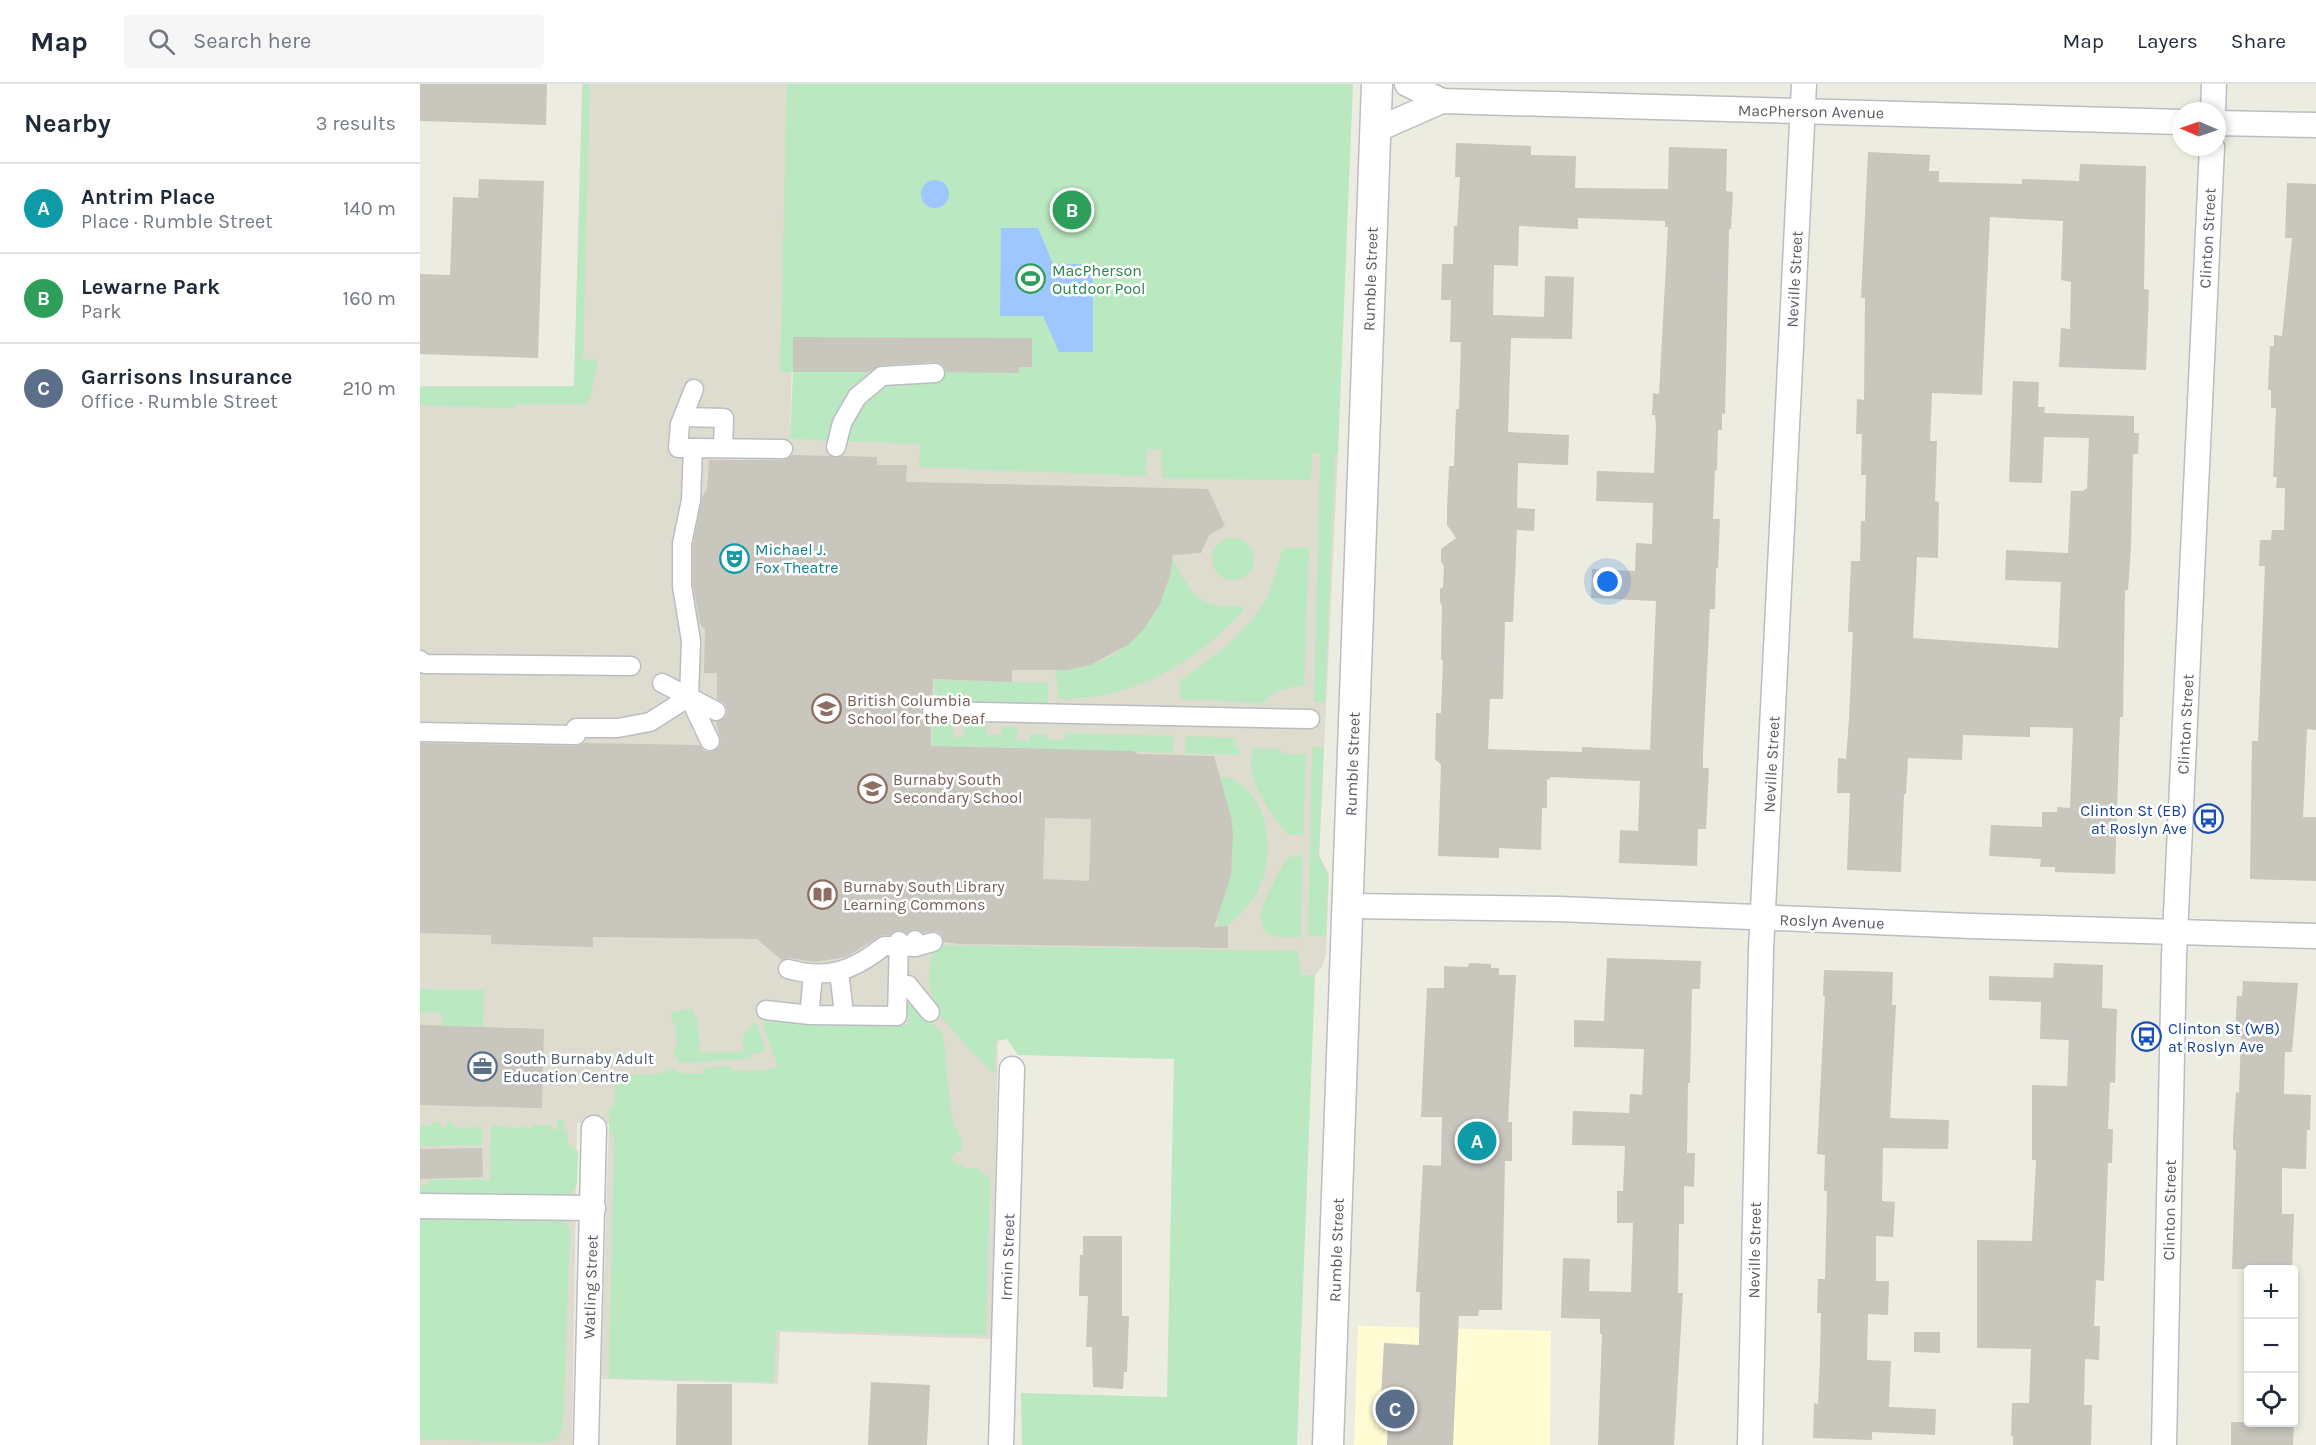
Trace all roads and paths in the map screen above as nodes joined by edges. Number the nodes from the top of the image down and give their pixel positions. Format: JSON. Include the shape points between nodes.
{"nodes":[{"id":1,"x":1377,"y":84,"type":"edge"},
{"id":2,"x":1407,"y":84,"type":"edge"},
{"id":3,"x":1804,"y":84,"type":"edge"},
{"id":4,"x":2214,"y":84,"type":"edge"},
{"id":5,"x":1442,"y":101,"type":"junction"},
{"id":6,"x":2213,"y":102,"type":"edge"},
{"id":7,"x":1802,"y":111,"type":"junction"},
{"id":8,"x":2172,"y":122,"type":"edge"},
{"id":9,"x":2226,"y":123,"type":"edge"},
{"id":10,"x":2316,"y":125,"type":"edge"},
{"id":11,"x":1376,"y":130,"type":"junction"},
{"id":12,"x":2212,"y":156,"type":"edge"},
{"id":13,"x":935,"y":373,"type":"dead end"},
{"id":14,"x":694,"y":388,"type":"dead end"},
{"id":15,"x":683,"y":417,"type":"junction"},
{"id":16,"x":836,"y":447,"type":"dead end"},
{"id":17,"x":693,"y":448,"type":"junction"},
{"id":18,"x":783,"y":449,"type":"dead end"},
{"id":19,"x":718,"y":452,"type":"junction"},
{"id":20,"x":420,"y":660,"type":"edge"},
{"id":21,"x":631,"y":666,"type":"dead end"},
{"id":22,"x":662,"y":682,"type":"dead end"},
{"id":23,"x":689,"y":697,"type":"junction"},
{"id":24,"x":716,"y":711,"type":"dead end"},
{"id":25,"x":932,"y":711,"type":"dead end"},
{"id":26,"x":1310,"y":719,"type":"dead end"},
{"id":27,"x":420,"y":732,"type":"edge"},
{"id":28,"x":710,"y":741,"type":"dead end"},
{"id":29,"x":1348,"y":906,"type":"junction"},
{"id":30,"x":1762,"y":918,"type":"junction"},
{"id":31,"x":2175,"y":931,"type":"junction"},
{"id":32,"x":2316,"y":936,"type":"edge"},
{"id":33,"x":788,"y":969,"type":"dead end"},
{"id":34,"x":839,"y":972,"type":"junction"},
{"id":35,"x":813,"y":974,"type":"junction"},
{"id":36,"x":898,"y":985,"type":"junction"},
{"id":37,"x":845,"y":1009,"type":"junction"},
{"id":38,"x":766,"y":1010,"type":"dead end"},
{"id":39,"x":810,"y":1010,"type":"junction"},
{"id":40,"x":930,"y":1012,"type":"dead end"},
{"id":41,"x":1012,"y":1069,"type":"dead end"},
{"id":42,"x":594,"y":1128,"type":"dead end"},
{"id":43,"x":420,"y":1206,"type":"edge"},
{"id":44,"x":592,"y":1208,"type":"junction"},
{"id":45,"x":586,"y":1445,"type":"edge"},
{"id":46,"x":1001,"y":1445,"type":"edge"},
{"id":47,"x":1328,"y":1445,"type":"edge"},
{"id":48,"x":1750,"y":1445,"type":"edge"},
{"id":49,"x":2164,"y":1445,"type":"edge"}],
"edges":[{"from":1,"to":11,"type":"street","name":"Rumble Street"},
{"from":2,"to":5,"type":"street","name":"MacPherson Avenue"},
{"from":3,"to":7,"type":"street","name":"Neville Street"},
{"from":4,"to":6,"type":"street"},
{"from":5,"to":7,"type":"street","name":"MacPherson Avenue"},
{"from":5,"to":11,"type":"street","name":"MacPherson Avenue"},
{"from":7,"to":8,"type":"street","name":"MacPherson Avenue"},
{"from":7,"to":30,"type":"street","name":"Neville Street"},
{"from":9,"to":10,"type":"street"},
{"from":11,"to":29,"type":"street","name":"Rumble Street"},
{"from":12,"to":31,"type":"street","name":"Clinton Street"},
{"from":13,"to":16,"type":"street","via":[[882,376],[857,397],[842,423]]},
{"from":14,"to":15,"type":"street"},
{"from":15,"to":17,"type":"street","via":[[678,448]]},
{"from":15,"to":19,"type":"street","via":[[724,418]]},
{"from":17,"to":19,"type":"street"},
{"from":17,"to":23,"type":"street","via":[[691,500],[682,544],[682,586],[697,668]]},
{"from":18,"to":19,"type":"street"},
{"from":20,"to":21,"type":"street","via":[[425,664]]},
{"from":22,"to":23,"type":"street"},
{"from":23,"to":24,"type":"street"},
{"from":23,"to":27,"type":"street","via":[[650,722],[618,728],[576,728],[576,735]]},
{"from":23,"to":28,"type":"street"},
{"from":25,"to":26,"type":"street"},
{"from":29,"to":30,"type":"street","name":"Roslyn Avenue","via":[[1559,909]]},
{"from":29,"to":47,"type":"street","name":"Rumble Street"},
{"from":30,"to":31,"type":"street","name":"Roslyn Avenue"},
{"from":30,"to":48,"type":"street","name":"Neville Street"},
{"from":31,"to":32,"type":"street","name":"Roslyn Avenue"},
{"from":31,"to":49,"type":"street","name":"Clinton Street"},
{"from":33,"to":35,"type":"street"},
{"from":34,"to":35,"type":"street"},
{"from":34,"to":36,"type":"street","via":[[905,944]]},
{"from":34,"to":37,"type":"street"},
{"from":35,"to":39,"type":"street"},
{"from":36,"to":37,"type":"street","via":[[897,1016]]},
{"from":36,"to":40,"type":"street","via":[[908,985]]},
{"from":37,"to":39,"type":"street"},
{"from":38,"to":39,"type":"street"},
{"from":41,"to":46,"type":"street","name":"Irmin Street"},
{"from":42,"to":44,"type":"street","name":"Watling Street"},
{"from":43,"to":44,"type":"street"},
{"from":44,"to":45,"type":"street","name":"Watling Street"}]}
